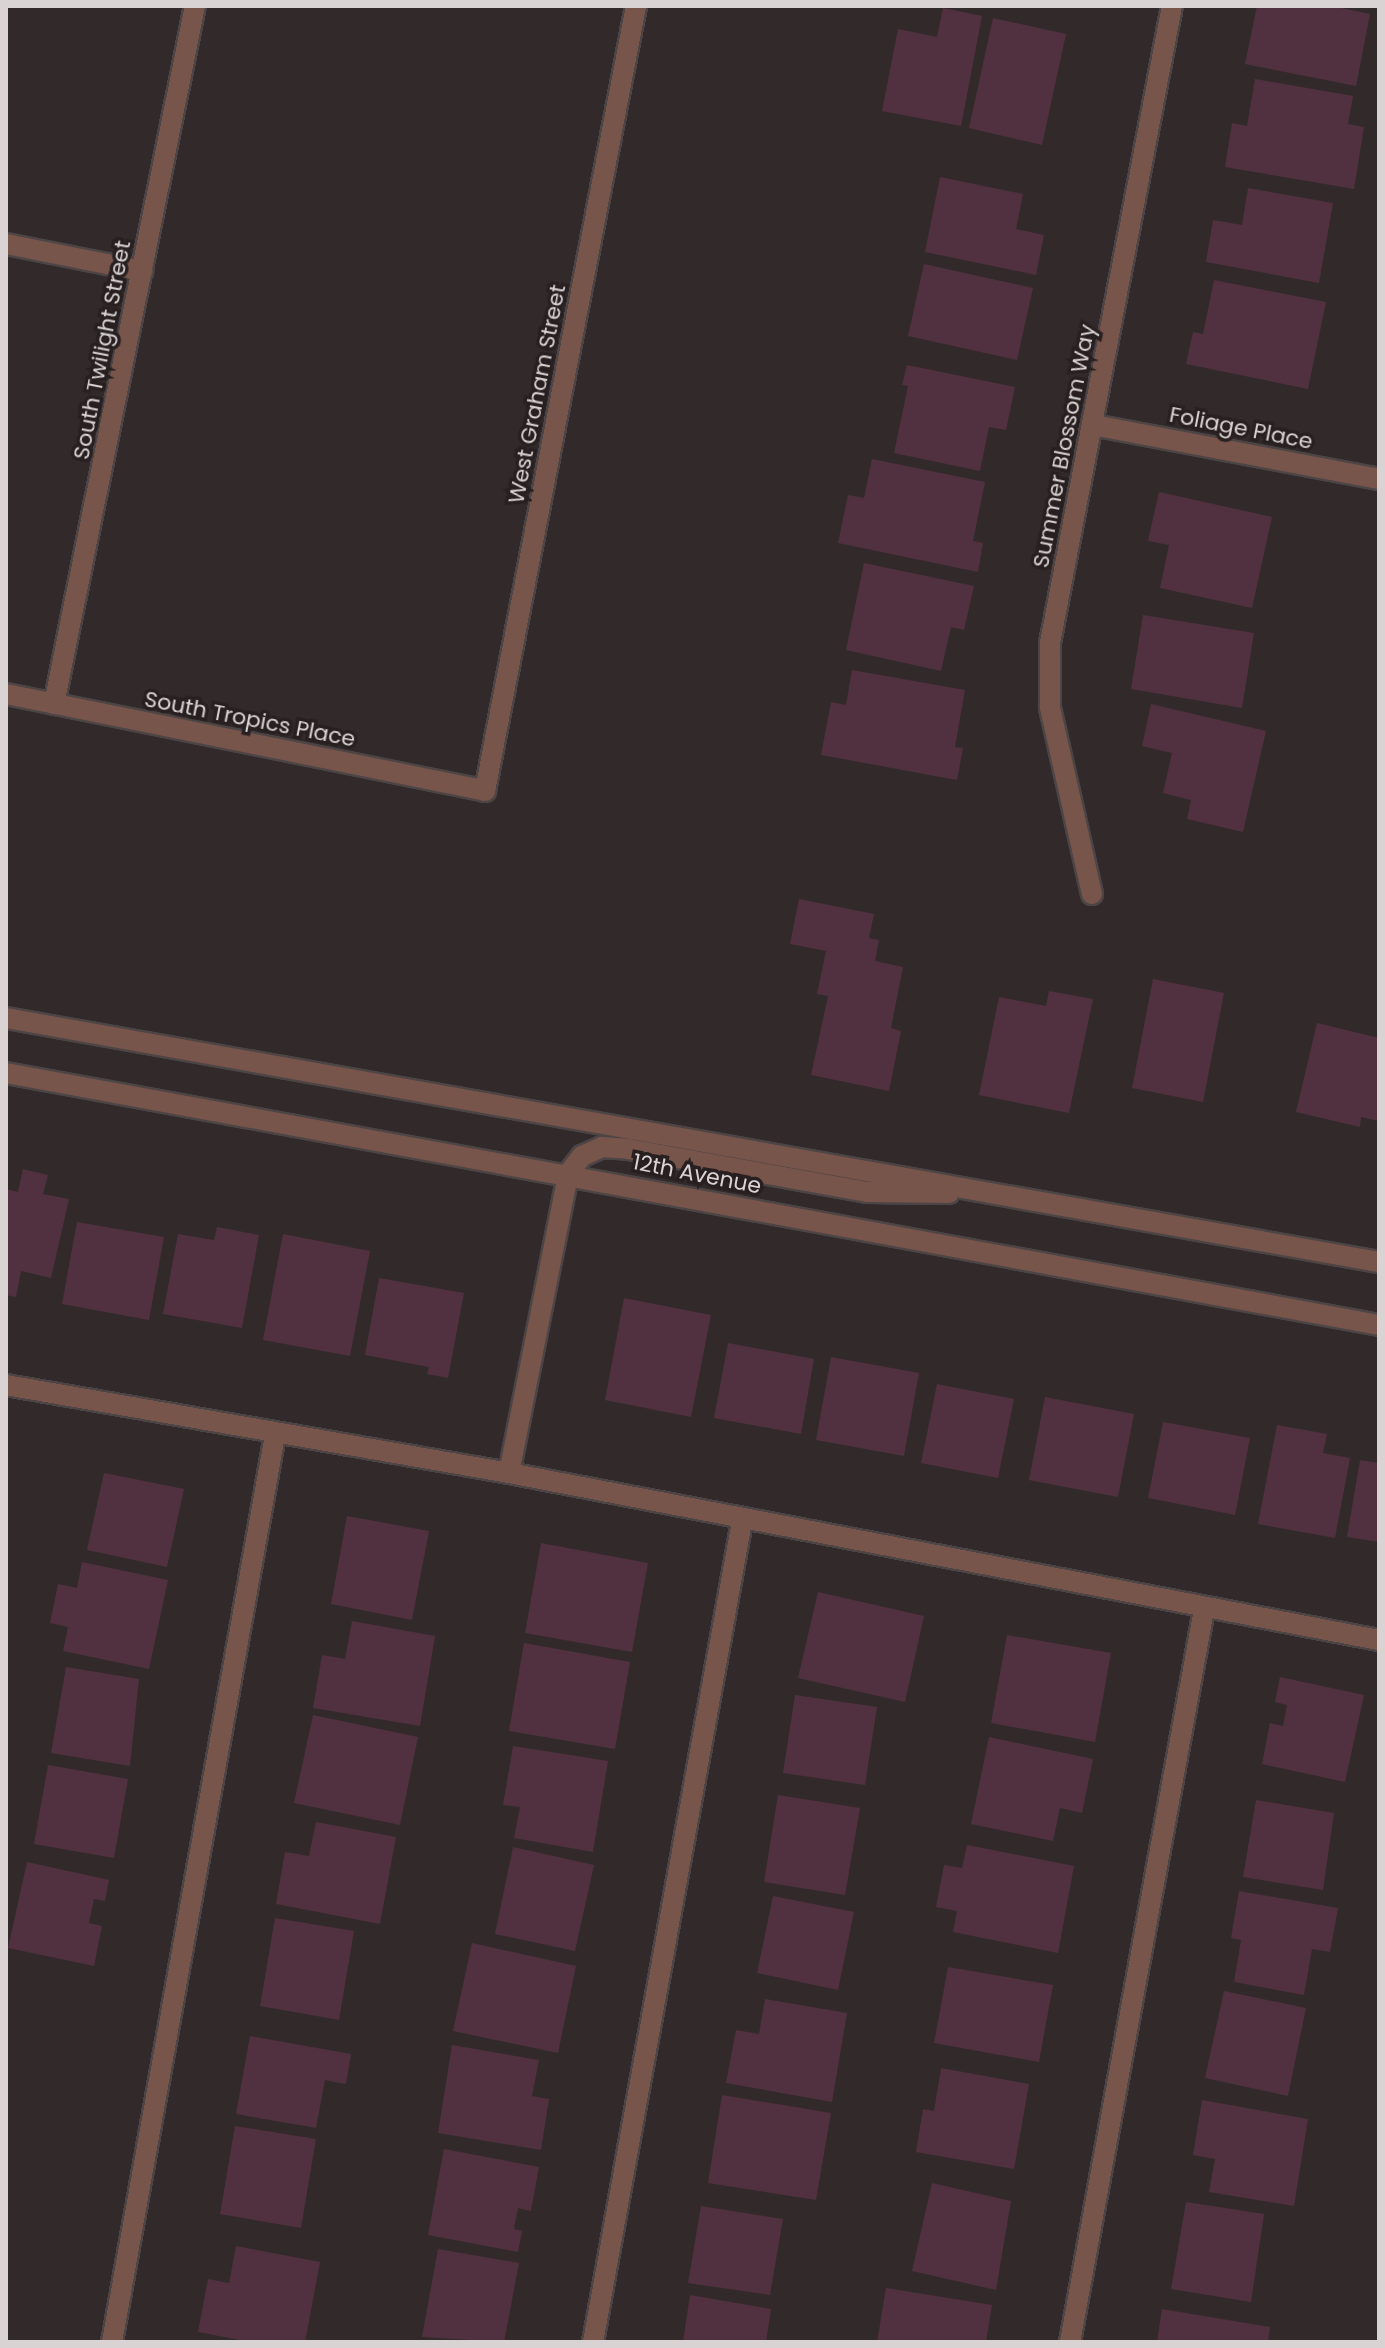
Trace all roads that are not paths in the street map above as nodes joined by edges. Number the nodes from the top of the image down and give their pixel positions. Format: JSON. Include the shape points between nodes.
{"nodes":[{"id":1,"x":195,"y":6,"type":"edge"},
{"id":2,"x":636,"y":6,"type":"edge"},
{"id":3,"x":1172,"y":6,"type":"edge"},
{"id":4,"x":6,"y":244,"type":"edge"},
{"id":5,"x":142,"y":271,"type":"junction"},
{"id":6,"x":1093,"y":425,"type":"junction"},
{"id":7,"x":1379,"y":479,"type":"edge"},
{"id":8,"x":6,"y":694,"type":"edge"},
{"id":9,"x":54,"y":704,"type":"junction"},
{"id":10,"x":485,"y":791,"type":"joint"},
{"id":11,"x":1092,"y":894,"type":"dead end"},
{"id":12,"x":6,"y":1018,"type":"edge"},
{"id":13,"x":6,"y":1073,"type":"edge"},
{"id":14,"x":568,"y":1174,"type":"junction"},
{"id":15,"x":976,"y":1190,"type":"junction"},
{"id":16,"x":1379,"y":1262,"type":"edge"},
{"id":17,"x":1379,"y":1325,"type":"edge"},
{"id":18,"x":6,"y":1385,"type":"edge"},
{"id":19,"x":275,"y":1435,"type":"junction"},
{"id":20,"x":509,"y":1473,"type":"junction"},
{"id":21,"x":742,"y":1521,"type":"junction"},
{"id":22,"x":1204,"y":1610,"type":"junction"},
{"id":23,"x":1379,"y":1640,"type":"edge"},
{"id":24,"x":112,"y":2342,"type":"edge"},
{"id":25,"x":593,"y":2342,"type":"edge"},
{"id":26,"x":1070,"y":2342,"type":"edge"}],
"edges":[{"from":1,"to":5,"type":"street","name":"South Twilight Street"},
{"from":2,"to":10,"type":"street","name":"West Graham Street"},
{"from":3,"to":6,"type":"street","name":"Summer Blossom Way"},
{"from":4,"to":5,"type":"street"},
{"from":5,"to":9,"type":"street","name":"South Twilight Street"},
{"from":6,"to":7,"type":"street","name":"Foliage Place"},
{"from":6,"to":11,"type":"street","name":"Summer Blossom Way","via":[[1050,643],[1050,707]]},
{"from":8,"to":9,"type":"street","name":"South Tropics Place"},
{"from":9,"to":10,"type":"street","name":"South Tropics Place"},
{"from":12,"to":15,"type":"street","name":"12th Avenue"},
{"from":13,"to":14,"type":"street","name":"12th Avenue"},
{"from":14,"to":15,"type":"street","via":[[582,1156],[602,1147],[867,1192]]},
{"from":14,"to":17,"type":"street","name":"12th Avenue"},
{"from":14,"to":20,"type":"street"},
{"from":15,"to":16,"type":"street","name":"12th Avenue"},
{"from":18,"to":19,"type":"street"},
{"from":19,"to":20,"type":"street"},
{"from":19,"to":24,"type":"street"},
{"from":20,"to":21,"type":"street"},
{"from":21,"to":22,"type":"street"},
{"from":21,"to":25,"type":"street"},
{"from":22,"to":23,"type":"street"},
{"from":22,"to":26,"type":"street"}]}
